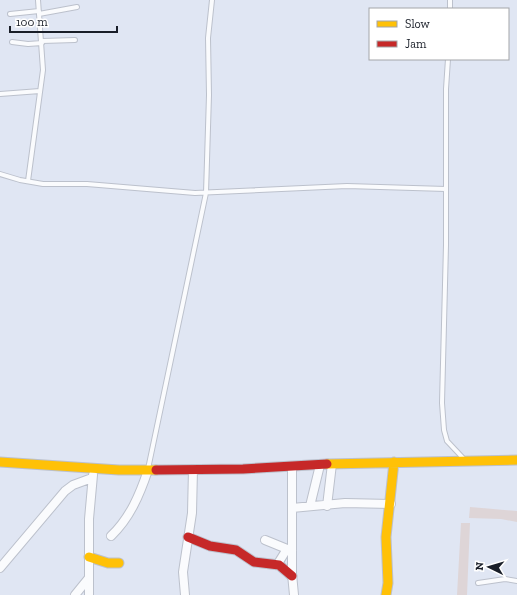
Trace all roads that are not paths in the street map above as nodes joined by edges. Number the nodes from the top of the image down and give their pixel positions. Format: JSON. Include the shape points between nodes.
{"nodes":[{"id":1,"x":38,"y":0,"type":"edge"},
{"id":2,"x":212,"y":0,"type":"edge"},
{"id":3,"x":77,"y":7,"type":"dead end"},
{"id":4,"x":39,"y":12,"type":"junction"},
{"id":5,"x":10,"y":14,"type":"dead end"},
{"id":6,"x":75,"y":40,"type":"dead end"},
{"id":7,"x":12,"y":42,"type":"dead end"},
{"id":8,"x":42,"y":42,"type":"junction"},
{"id":9,"x":448,"y":60,"type":"edge"},
{"id":10,"x":40,"y":91,"type":"junction"},
{"id":11,"x":0,"y":94,"type":"edge"},
{"id":12,"x":0,"y":174,"type":"edge"},
{"id":13,"x":28,"y":181,"type":"junction"},
{"id":14,"x":446,"y":190,"type":"junction"},
{"id":15,"x":206,"y":192,"type":"junction"},
{"id":16,"x":517,"y":460,"type":"edge"},
{"id":17,"x":466,"y":461,"type":"junction"},
{"id":18,"x":0,"y":462,"type":"edge"},
{"id":19,"x":394,"y":462,"type":"junction"},
{"id":20,"x":332,"y":464,"type":"junction"},
{"id":21,"x":320,"y":465,"type":"junction"},
{"id":22,"x":292,"y":466,"type":"junction"},
{"id":23,"x":94,"y":468,"type":"junction"},
{"id":24,"x":148,"y":470,"type":"junction"},
{"id":25,"x":193,"y":470,"type":"junction"},
{"id":26,"x":92,"y":478,"type":"junction"},
{"id":27,"x":391,"y":504,"type":"junction"},
{"id":28,"x":310,"y":506,"type":"junction"},
{"id":29,"x":327,"y":506,"type":"junction"},
{"id":30,"x":292,"y":508,"type":"junction"},
{"id":31,"x":111,"y":536,"type":"dead end"},
{"id":32,"x":188,"y":537,"type":"junction"},
{"id":33,"x":264,"y":540,"type":"dead end"},
{"id":34,"x":289,"y":550,"type":"junction"},
{"id":35,"x":89,"y":557,"type":"junction"},
{"id":36,"x":119,"y":563,"type":"dead end"},
{"id":37,"x":277,"y":564,"type":"junction"},
{"id":38,"x":0,"y":568,"type":"edge"},
{"id":39,"x":292,"y":576,"type":"junction"},
{"id":40,"x":88,"y":578,"type":"junction"},
{"id":41,"x":517,"y":581,"type":"edge"},
{"id":42,"x":478,"y":583,"type":"dead end"},
{"id":43,"x":75,"y":595,"type":"edge"},
{"id":44,"x":89,"y":595,"type":"edge"},
{"id":45,"x":185,"y":595,"type":"edge"},
{"id":46,"x":294,"y":595,"type":"edge"},
{"id":47,"x":386,"y":595,"type":"edge"}],
"edges":[{"from":1,"to":4,"type":"lane"},
{"from":2,"to":15,"type":"lane","via":[[208,38],[210,95]]},
{"from":3,"to":4,"type":"lane"},
{"from":4,"to":5,"type":"lane"},
{"from":4,"to":8,"type":"lane"},
{"from":6,"to":8,"type":"lane"},
{"from":7,"to":8,"type":"lane"},
{"from":8,"to":10,"type":"lane","via":[[43,70]]},
{"from":9,"to":14,"type":"lane"},
{"from":10,"to":11,"type":"lane"},
{"from":10,"to":13,"type":"lane"},
{"from":12,"to":13,"type":"lane"},
{"from":13,"to":15,"type":"lane","via":[[43,184],[87,184]]},
{"from":14,"to":15,"type":"lane","via":[[347,186]]},
{"from":14,"to":17,"type":"lane","via":[[442,362],[444,430],[447,441]]},
{"from":15,"to":24,"type":"lane"},
{"from":16,"to":17,"type":"street"},
{"from":17,"to":19,"type":"street"},
{"from":18,"to":23,"type":"street"},
{"from":19,"to":20,"type":"street"},
{"from":19,"to":27,"type":"street"},
{"from":20,"to":21,"type":"street"},
{"from":20,"to":29,"type":"street"},
{"from":21,"to":22,"type":"street"},
{"from":21,"to":28,"type":"street"},
{"from":22,"to":25,"type":"street"},
{"from":22,"to":30,"type":"street"},
{"from":23,"to":24,"type":"street"},
{"from":23,"to":26,"type":"street"},
{"from":24,"to":25,"type":"street"},
{"from":24,"to":31,"type":"street","via":[[134,504],[123,523]]},
{"from":25,"to":32,"type":"street","via":[[192,513]]},
{"from":26,"to":35,"type":"street"},
{"from":26,"to":38,"type":"street","via":[[65,491]]},
{"from":27,"to":29,"type":"street","via":[[345,503]]},
{"from":27,"to":47,"type":"street","via":[[386,537]]},
{"from":28,"to":29,"type":"street"},
{"from":28,"to":30,"type":"street"},
{"from":30,"to":34,"type":"street"},
{"from":32,"to":37,"type":"street","via":[[210,546],[236,550],[254,562]]},
{"from":32,"to":45,"type":"street","via":[[184,572]]},
{"from":33,"to":34,"type":"street"},
{"from":34,"to":37,"type":"street"},
{"from":34,"to":39,"type":"street"},
{"from":35,"to":36,"type":"street","via":[[108,563]]},
{"from":35,"to":40,"type":"street"},
{"from":37,"to":39,"type":"street"},
{"from":39,"to":46,"type":"street"},
{"from":40,"to":43,"type":"street"},
{"from":40,"to":44,"type":"street"},
{"from":41,"to":42,"type":"lane","via":[[499,579]]}]}
